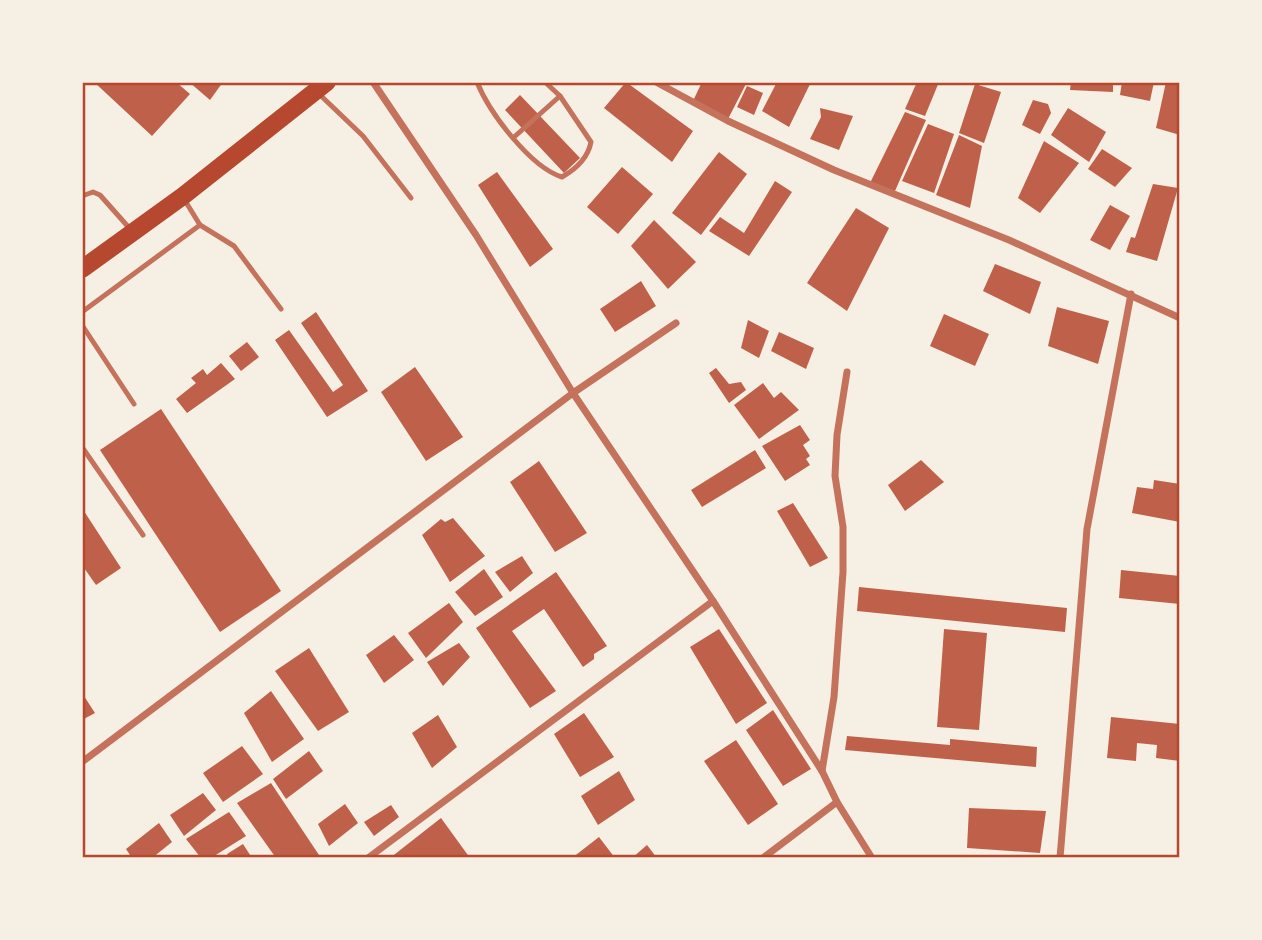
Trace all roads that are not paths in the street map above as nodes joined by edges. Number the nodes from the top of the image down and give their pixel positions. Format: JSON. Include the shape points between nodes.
{"nodes":[{"id":1,"x":373,"y":82,"type":"edge"},
{"id":2,"x":477,"y":82,"type":"edge"},
{"id":3,"x":545,"y":82,"type":"edge"},
{"id":4,"x":656,"y":82,"type":"edge"},
{"id":5,"x":316,"y":85,"type":"edge"},
{"id":6,"x":560,"y":96,"type":"junction"},
{"id":7,"x":513,"y":138,"type":"junction"},
{"id":8,"x":82,"y":196,"type":"edge"},
{"id":9,"x":183,"y":196,"type":"junction"},
{"id":10,"x":411,"y":198,"type":"dead end"},
{"id":11,"x":200,"y":225,"type":"junction"},
{"id":12,"x":133,"y":232,"type":"junction"},
{"id":13,"x":84,"y":264,"type":"edge"},
{"id":14,"x":1131,"y":294,"type":"junction"},
{"id":15,"x":281,"y":309,"type":"dead end"},
{"id":16,"x":82,"y":313,"type":"edge"},
{"id":17,"x":1180,"y":318,"type":"edge"},
{"id":18,"x":676,"y":323,"type":"dead end"},
{"id":19,"x":82,"y":325,"type":"edge"},
{"id":20,"x":847,"y":372,"type":"dead end"},
{"id":21,"x":573,"y":393,"type":"junction"},
{"id":22,"x":134,"y":404,"type":"dead end"},
{"id":23,"x":82,"y":447,"type":"edge"},
{"id":24,"x":143,"y":536,"type":"dead end"},
{"id":25,"x":713,"y":601,"type":"junction"},
{"id":26,"x":82,"y":762,"type":"edge"},
{"id":27,"x":822,"y":771,"type":"junction"},
{"id":28,"x":837,"y":802,"type":"junction"},
{"id":29,"x":368,"y":858,"type":"edge"},
{"id":30,"x":764,"y":858,"type":"edge"},
{"id":31,"x":872,"y":858,"type":"edge"},
{"id":32,"x":1060,"y":858,"type":"edge"}],
"edges":[{"from":1,"to":21,"type":"street","via":[[476,235]]},
{"from":2,"to":7,"type":"lane","via":[[485,103]]},
{"from":3,"to":6,"type":"lane"},
{"from":4,"to":14,"type":"street","via":[[834,170]]},
{"from":5,"to":9,"type":"highway"},
{"from":5,"to":10,"type":"lane"},
{"from":6,"to":7,"type":"lane"},
{"from":6,"to":7,"type":"lane","via":[[591,142],[589,153],[572,171],[562,177],[551,174]]},
{"from":8,"to":12,"type":"lane","via":[[100,195]]},
{"from":9,"to":11,"type":"lane"},
{"from":9,"to":12,"type":"highway"},
{"from":11,"to":15,"type":"lane","via":[[234,246]]},
{"from":11,"to":16,"type":"lane"},
{"from":12,"to":13,"type":"highway"},
{"from":14,"to":17,"type":"street"},
{"from":14,"to":32,"type":"street","via":[[1087,529]]},
{"from":18,"to":21,"type":"street"},
{"from":19,"to":22,"type":"lane"},
{"from":20,"to":27,"type":"street","via":[[835,476],[843,527],[843,572],[834,697]]},
{"from":21,"to":25,"type":"street"},
{"from":21,"to":26,"type":"street"},
{"from":23,"to":24,"type":"lane"},
{"from":25,"to":27,"type":"street"},
{"from":25,"to":29,"type":"street"},
{"from":27,"to":28,"type":"street"},
{"from":28,"to":30,"type":"street"},
{"from":28,"to":31,"type":"street"}]}
